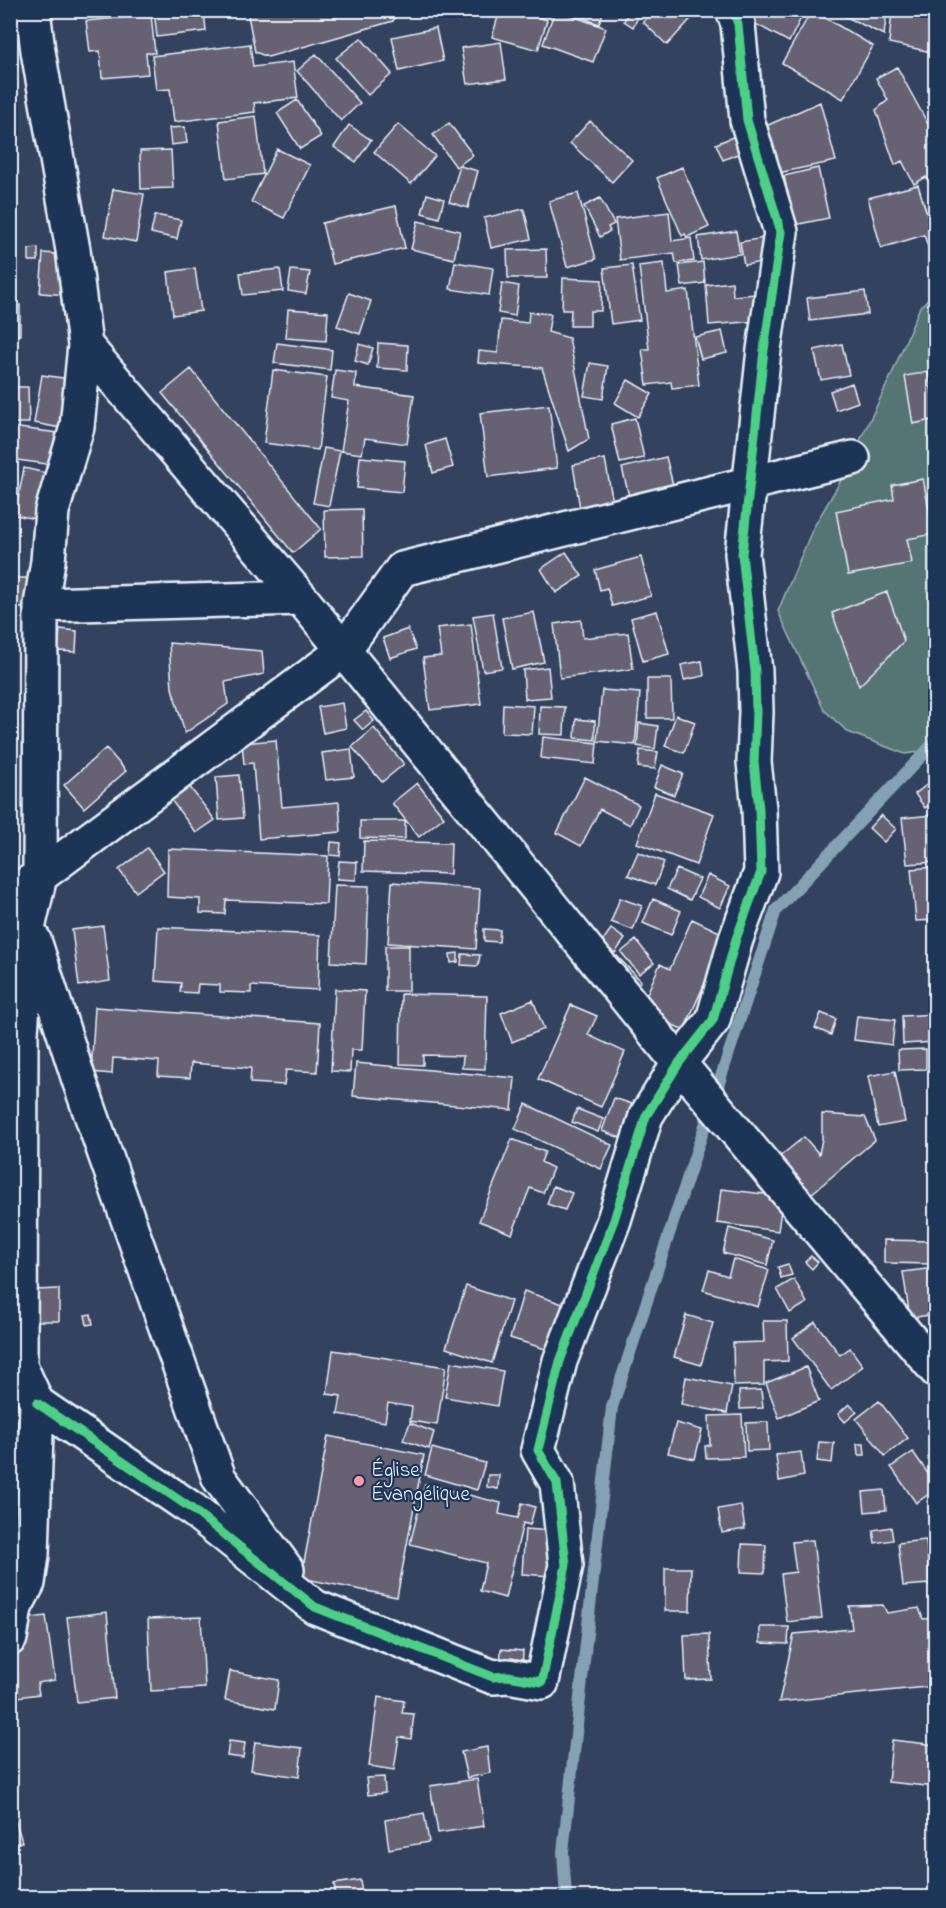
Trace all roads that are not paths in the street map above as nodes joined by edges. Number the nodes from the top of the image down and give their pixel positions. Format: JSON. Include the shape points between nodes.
{"nodes":[{"id":1,"x":33,"y":10,"type":"edge"},
{"id":2,"x":733,"y":10,"type":"edge"},
{"id":3,"x":85,"y":345,"type":"junction"},
{"id":4,"x":853,"y":458,"type":"dead end"},
{"id":5,"x":748,"y":483,"type":"junction"},
{"id":6,"x":301,"y":598,"type":"junction"},
{"id":7,"x":41,"y":605,"type":"junction"},
{"id":8,"x":343,"y":651,"type":"junction"},
{"id":9,"x":40,"y":876,"type":"junction"},
{"id":10,"x":10,"y":894,"type":"edge"},
{"id":11,"x":29,"y":924,"type":"junction"},
{"id":12,"x":679,"y":1063,"type":"junction"},
{"id":13,"x":15,"y":1365,"type":"edge"},
{"id":14,"x":936,"y":1370,"type":"edge"},
{"id":15,"x":37,"y":1403,"type":"junction"},
{"id":16,"x":315,"y":1607,"type":"junction"},
{"id":17,"x":10,"y":1638,"type":"edge"}],
"edges":[{"from":1,"to":3,"type":"street"},
{"from":2,"to":5,"type":"street","via":[[738,24],[747,120],[781,232]]},
{"from":3,"to":6,"type":"street"},
{"from":3,"to":7,"type":"street","via":[[76,426],[52,511]]},
{"from":4,"to":5,"type":"street"},
{"from":5,"to":8,"type":"street","via":[[402,569]]},
{"from":5,"to":12,"type":"street","via":[[742,554],[755,671],[754,762],[760,872],[713,1020]]},
{"from":6,"to":7,"type":"street"},
{"from":6,"to":8,"type":"street"},
{"from":7,"to":9,"type":"street"},
{"from":8,"to":9,"type":"street"},
{"from":8,"to":12,"type":"street"},
{"from":9,"to":10,"type":"street"},
{"from":9,"to":11,"type":"street"},
{"from":11,"to":13,"type":"street","via":[[21,1033]]},
{"from":11,"to":16,"type":"street","via":[[79,1080],[219,1478]]},
{"from":12,"to":14,"type":"street"},
{"from":12,"to":16,"type":"street","via":[[646,1116],[614,1220],[560,1361],[538,1450],[557,1483],[567,1565],[542,1682],[493,1677]]},
{"from":13,"to":15,"type":"street"},
{"from":15,"to":16,"type":"street","via":[[192,1509]]},
{"from":15,"to":17,"type":"street","via":[[32,1555],[28,1583],[15,1606]]}]}
